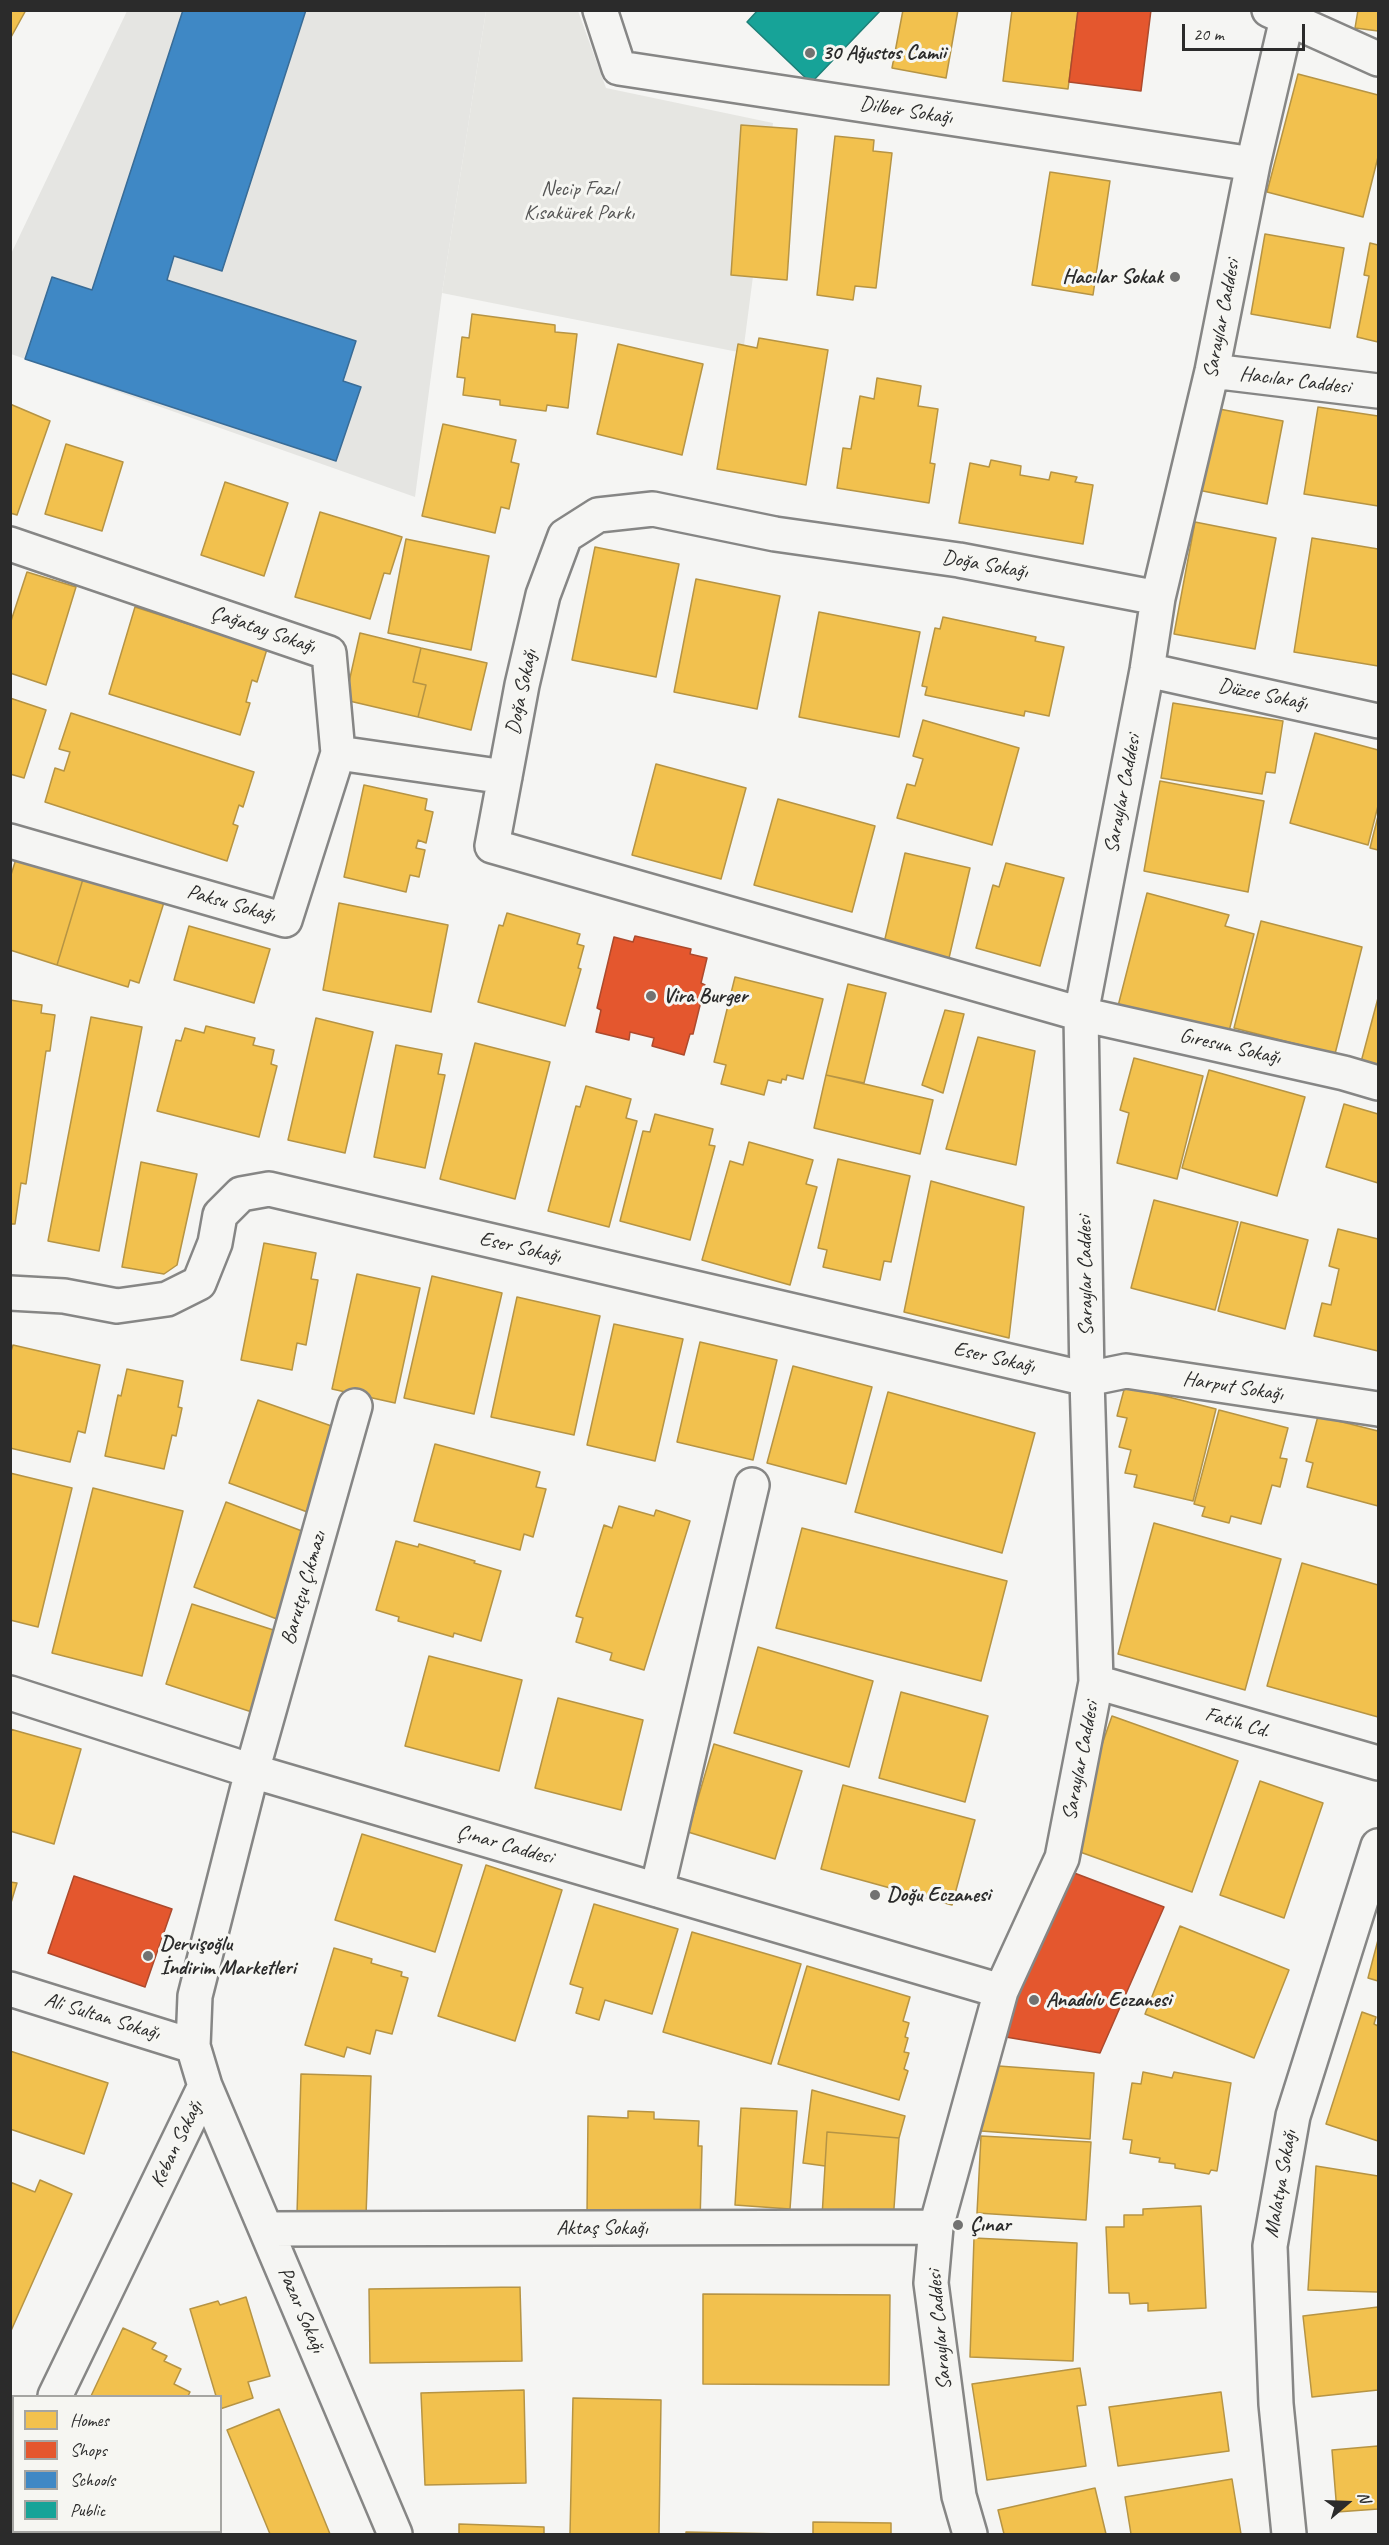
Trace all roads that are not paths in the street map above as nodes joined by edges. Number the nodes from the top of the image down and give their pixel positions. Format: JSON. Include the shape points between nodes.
{"nodes":[{"id":1,"x":600,"y":10,"type":"edge"},
{"id":2,"x":1282,"y":13,"type":"edge"},
{"id":3,"x":1378,"y":59,"type":"edge"},
{"id":4,"x":1253,"y":164,"type":"junction"},
{"id":5,"x":1212,"y":371,"type":"junction"},
{"id":6,"x":1378,"y":391,"type":"edge"},
{"id":7,"x":10,"y":544,"type":"edge"},
{"id":8,"x":1158,"y":598,"type":"junction"},
{"id":9,"x":1147,"y":670,"type":"junction"},
{"id":10,"x":1378,"y":721,"type":"edge"},
{"id":11,"x":338,"y":753,"type":"junction"},
{"id":12,"x":505,"y":777,"type":"junction"},
{"id":13,"x":10,"y":841,"type":"edge"},
{"id":14,"x":1081,"y":1014,"type":"junction"},
{"id":15,"x":1378,"y":1083,"type":"edge"},
{"id":16,"x":12,"y":1299,"type":"edge"},
{"id":17,"x":1087,"y":1379,"type":"junction"},
{"id":18,"x":355,"y":1406,"type":"dead end"},
{"id":19,"x":1378,"y":1409,"type":"edge"},
{"id":20,"x":752,"y":1485,"type":"dead end"},
{"id":21,"x":1096,"y":1682,"type":"junction"},
{"id":22,"x":10,"y":1693,"type":"edge"},
{"id":23,"x":1378,"y":1763,"type":"edge"},
{"id":24,"x":252,"y":1770,"type":"junction"},
{"id":25,"x":1378,"y":1846,"type":"edge"},
{"id":26,"x":657,"y":1890,"type":"junction"},
{"id":27,"x":10,"y":1989,"type":"edge"},
{"id":28,"x":1001,"y":1991,"type":"junction"},
{"id":29,"x":193,"y":2046,"type":"junction"},
{"id":30,"x":205,"y":2086,"type":"junction"},
{"id":31,"x":936,"y":2227,"type":"junction"},
{"id":32,"x":267,"y":2229,"type":"junction"},
{"id":33,"x":56,"y":2395,"type":"edge"},
{"id":34,"x":395,"y":2535,"type":"edge"},
{"id":35,"x":970,"y":2535,"type":"edge"},
{"id":36,"x":1289,"y":2535,"type":"edge"}],
"edges":[{"from":1,"to":4,"type":"street","name":"Dilber Sokağı","via":[[619,68]]},
{"from":2,"to":3,"type":"street"},
{"from":2,"to":4,"type":"street","name":"Saraylar Caddesi"},
{"from":4,"to":5,"type":"street","name":"Saraylar Caddesi"},
{"from":5,"to":6,"type":"street","name":"Hacılar Caddesi"},
{"from":5,"to":8,"type":"street","name":"Saraylar Caddesi"},
{"from":7,"to":11,"type":"street","name":"Çağatay Sokağı","via":[[328,653]]},
{"from":8,"to":9,"type":"street","name":"Saraylar Caddesi"},
{"from":8,"to":12,"type":"street","name":"Doğa Sokağı","via":[[959,560],[775,534],[652,509],[598,515],[565,536],[543,595]]},
{"from":9,"to":10,"type":"street","name":"Düzce Sokağı"},
{"from":9,"to":14,"type":"street","name":"Saraylar Caddesi"},
{"from":11,"to":12,"type":"street"},
{"from":11,"to":13,"type":"street","name":"Paksu Sokağı","via":[[285,920]]},
{"from":12,"to":14,"type":"street","name":"Doğa Sokağı","via":[[492,846]]},
{"from":14,"to":15,"type":"street","name":"Gıresun Sokağı"},
{"from":14,"to":17,"type":"street","name":"Saraylar Caddesi"},
{"from":16,"to":17,"type":"street","name":"Eser Sokağı","via":[[64,1296],[117,1306],[167,1299],[200,1283],[215,1244],[220,1215],[241,1194],[269,1189]]},
{"from":17,"to":19,"type":"street","name":"Harput Sokağı","via":[[1126,1371]]},
{"from":17,"to":21,"type":"street","name":"Saraylar Caddesi"},
{"from":18,"to":24,"type":"street","name":"Barutçu Çıkmazı"},
{"from":20,"to":26,"type":"street"},
{"from":21,"to":23,"type":"street","name":"Fatih Cd."},
{"from":21,"to":28,"type":"street","name":"Saraylar Caddesi","via":[[1062,1858]]},
{"from":22,"to":24,"type":"street","name":"Çınar Caddesi"},
{"from":24,"to":26,"type":"street","name":"Çınar Caddesi"},
{"from":24,"to":29,"type":"street","name":"Keban Sokağı","via":[[195,1996]]},
{"from":25,"to":36,"type":"street","name":"Malatya Sokağı","via":[[1293,2116],[1270,2246],[1276,2404]]},
{"from":26,"to":28,"type":"street","name":"Çınar Caddesi"},
{"from":27,"to":29,"type":"street","name":"Ali Sultan Sokağı"},
{"from":28,"to":31,"type":"street","name":"Saraylar Caddesi"},
{"from":29,"to":30,"type":"street","name":"Keban Sokağı"},
{"from":30,"to":32,"type":"street","name":"Pazar Sokağı"},
{"from":30,"to":33,"type":"street","name":"Keban Sokağı"},
{"from":31,"to":32,"type":"street","name":"Aktaş Sokağı"},
{"from":31,"to":35,"type":"street","name":"Saraylar Caddesi","via":[[931,2283],[959,2496]]},
{"from":32,"to":34,"type":"street","name":"Pazar Sokağı"}]}
